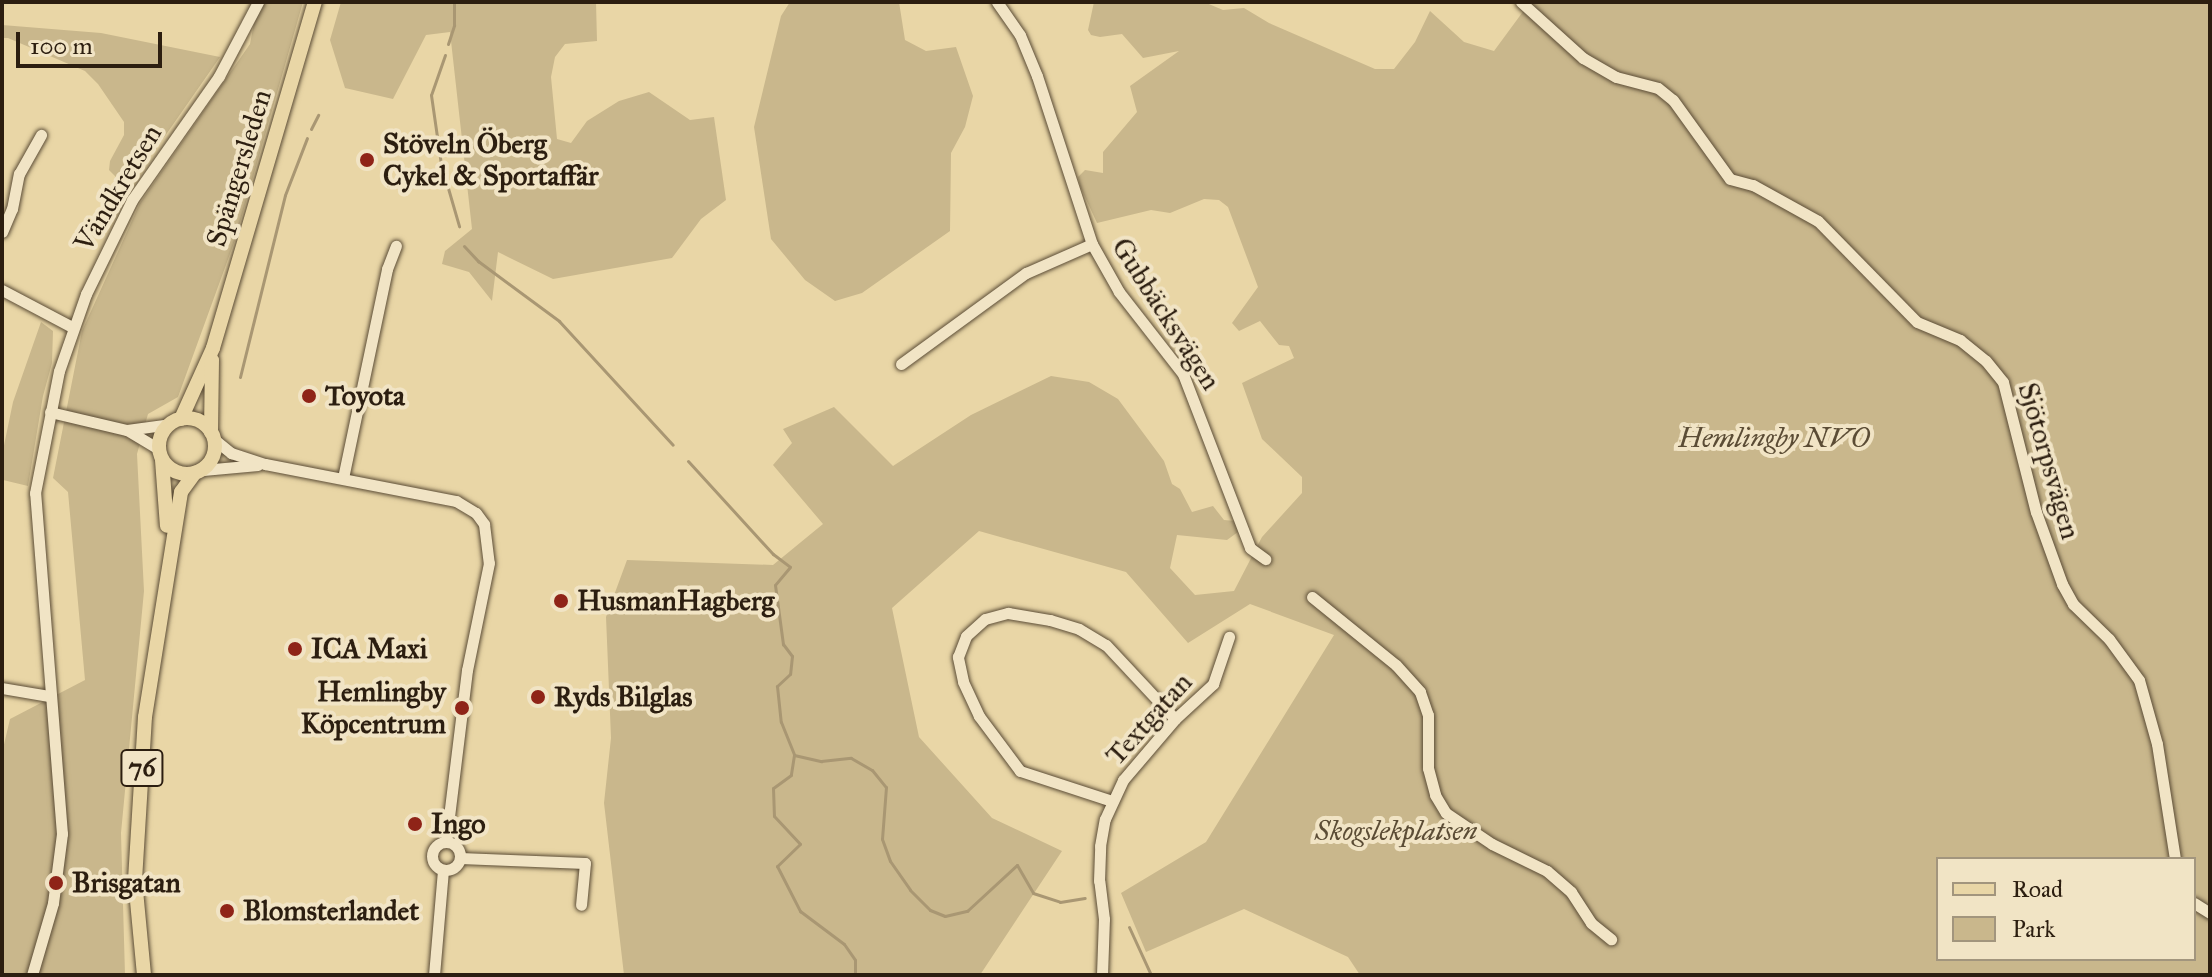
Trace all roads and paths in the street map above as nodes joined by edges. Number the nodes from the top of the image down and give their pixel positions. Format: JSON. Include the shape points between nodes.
{"nodes":[{"id":1,"x":258,"y":2,"type":"edge"},
{"id":2,"x":315,"y":2,"type":"edge"},
{"id":3,"x":997,"y":2,"type":"edge"},
{"id":4,"x":1521,"y":2,"type":"edge"},
{"id":5,"x":41,"y":135,"type":"dead end"},
{"id":6,"x":2,"y":232,"type":"edge"},
{"id":7,"x":1092,"y":244,"type":"junction"},
{"id":8,"x":396,"y":246,"type":"dead end"},
{"id":9,"x":2,"y":290,"type":"edge"},
{"id":10,"x":72,"y":327,"type":"junction"},
{"id":11,"x":213,"y":348,"type":"junction"},
{"id":12,"x":901,"y":364,"type":"dead end"},
{"id":13,"x":50,"y":412,"type":"junction"},
{"id":14,"x":176,"y":422,"type":"junction"},
{"id":15,"x":127,"y":430,"type":"junction"},
{"id":16,"x":213,"y":436,"type":"junction"},
{"id":17,"x":161,"y":454,"type":"junction"},
{"id":18,"x":265,"y":464,"type":"junction"},
{"id":19,"x":199,"y":472,"type":"junction"},
{"id":20,"x":343,"y":478,"type":"junction"},
{"id":21,"x":1265,"y":559,"type":"dead end"},
{"id":22,"x":167,"y":563,"type":"junction"},
{"id":23,"x":1312,"y":597,"type":"dead end"},
{"id":24,"x":1229,"y":637,"type":"dead end"},
{"id":25,"x":2,"y":688,"type":"edge"},
{"id":26,"x":49,"y":696,"type":"junction"},
{"id":27,"x":1175,"y":719,"type":"junction"},
{"id":28,"x":1112,"y":801,"type":"junction"},
{"id":29,"x":446,"y":842,"type":"junction"},
{"id":30,"x":2175,"y":857,"type":"edge"},
{"id":31,"x":460,"y":858,"type":"junction"},
{"id":32,"x":443,"y":870,"type":"junction"},
{"id":33,"x":581,"y":905,"type":"dead end"},
{"id":34,"x":1611,"y":939,"type":"dead end"},
{"id":35,"x":32,"y":975,"type":"edge"},
{"id":36,"x":144,"y":975,"type":"edge"},
{"id":37,"x":434,"y":975,"type":"edge"},
{"id":38,"x":1102,"y":975,"type":"edge"}],
"edges":[{"from":1,"to":10,"type":"street","name":"Vändkretsen","via":[[219,76],[132,200]]},
{"from":2,"to":11,"type":"main road","name":"Spängersleden"},
{"from":3,"to":7,"type":"street","name":"Gubbäcksvägen","via":[[1020,35],[1037,76]]},
{"from":4,"to":30,"type":"street","name":"Sjötorpsvägen","via":[[1583,58],[1616,77],[1658,88],[1673,100],[1730,179],[1753,185],[1818,221],[1917,322],[1960,340],[2003,382],[2036,512],[2062,584],[2139,680],[2157,744]]},
{"from":5,"to":6,"type":"street","via":[[19,174]]},
{"from":7,"to":12,"type":"street","via":[[1026,273]]},
{"from":7,"to":21,"type":"street","name":"Gubbäcksvägen","via":[[1119,292],[1183,374],[1250,548]]},
{"from":8,"to":20,"type":"street"},
{"from":9,"to":10,"type":"street"},
{"from":10,"to":13,"type":"street","name":"Vändkretsen"},
{"from":11,"to":14,"type":"main road","name":"Spängersleden"},
{"from":11,"to":16,"type":"main road","name":"Spängersleden"},
{"from":13,"to":15,"type":"street"},
{"from":13,"to":26,"type":"street","name":"Vändkretsen","via":[[35,493]]},
{"from":14,"to":15,"type":"street"},
{"from":14,"to":16,"type":"main road","via":[[198,421]]},
{"from":14,"to":17,"type":"main road","name":"Spängersleden","via":[[160,440]]},
{"from":15,"to":17,"type":"street"},
{"from":16,"to":18,"type":"street","via":[[231,453]]},
{"from":16,"to":19,"type":"main road","name":"Spängersleden","via":[[213,456]]},
{"from":17,"to":19,"type":"main road","via":[[176,472]]},
{"from":17,"to":22,"type":"main road","name":"Spängersleden","number":"76"},
{"from":18,"to":19,"type":"street"},
{"from":18,"to":20,"type":"street"},
{"from":19,"to":22,"type":"main road","name":"Spängersleden","number":"76","via":[[181,492]]},
{"from":20,"to":29,"type":"street","via":[[456,501],[476,513],[488,537],[489,563],[467,670]]},
{"from":22,"to":36,"type":"main road","name":"Spängersleden","number":"76","via":[[145,717],[136,865]]},
{"from":23,"to":34,"type":"street","via":[[1396,665],[1420,692],[1428,715],[1428,768],[1446,813],[1547,871]]},
{"from":24,"to":27,"type":"street","name":"Textgatan","via":[[1213,684]]},
{"from":25,"to":26,"type":"street"},
{"from":26,"to":35,"type":"street","name":"Vändkretsen","via":[[62,834],[53,903]]},
{"from":27,"to":28,"type":"street","name":"Textgatan","via":[[1123,780]]},
{"from":27,"to":28,"type":"street","via":[[1106,645],[1079,629],[1008,613],[985,619],[966,636],[958,657],[963,681],[979,716],[1020,771]]},
{"from":28,"to":38,"type":"street","name":"Textgatan","via":[[1100,846]]},
{"from":29,"to":31,"type":"street","via":[[458,849]]},
{"from":29,"to":32,"type":"street","via":[[432,855]]},
{"from":31,"to":32,"type":"street","via":[[452,869]]},
{"from":31,"to":33,"type":"street","via":[[585,863]]},
{"from":32,"to":37,"type":"street"}]}
